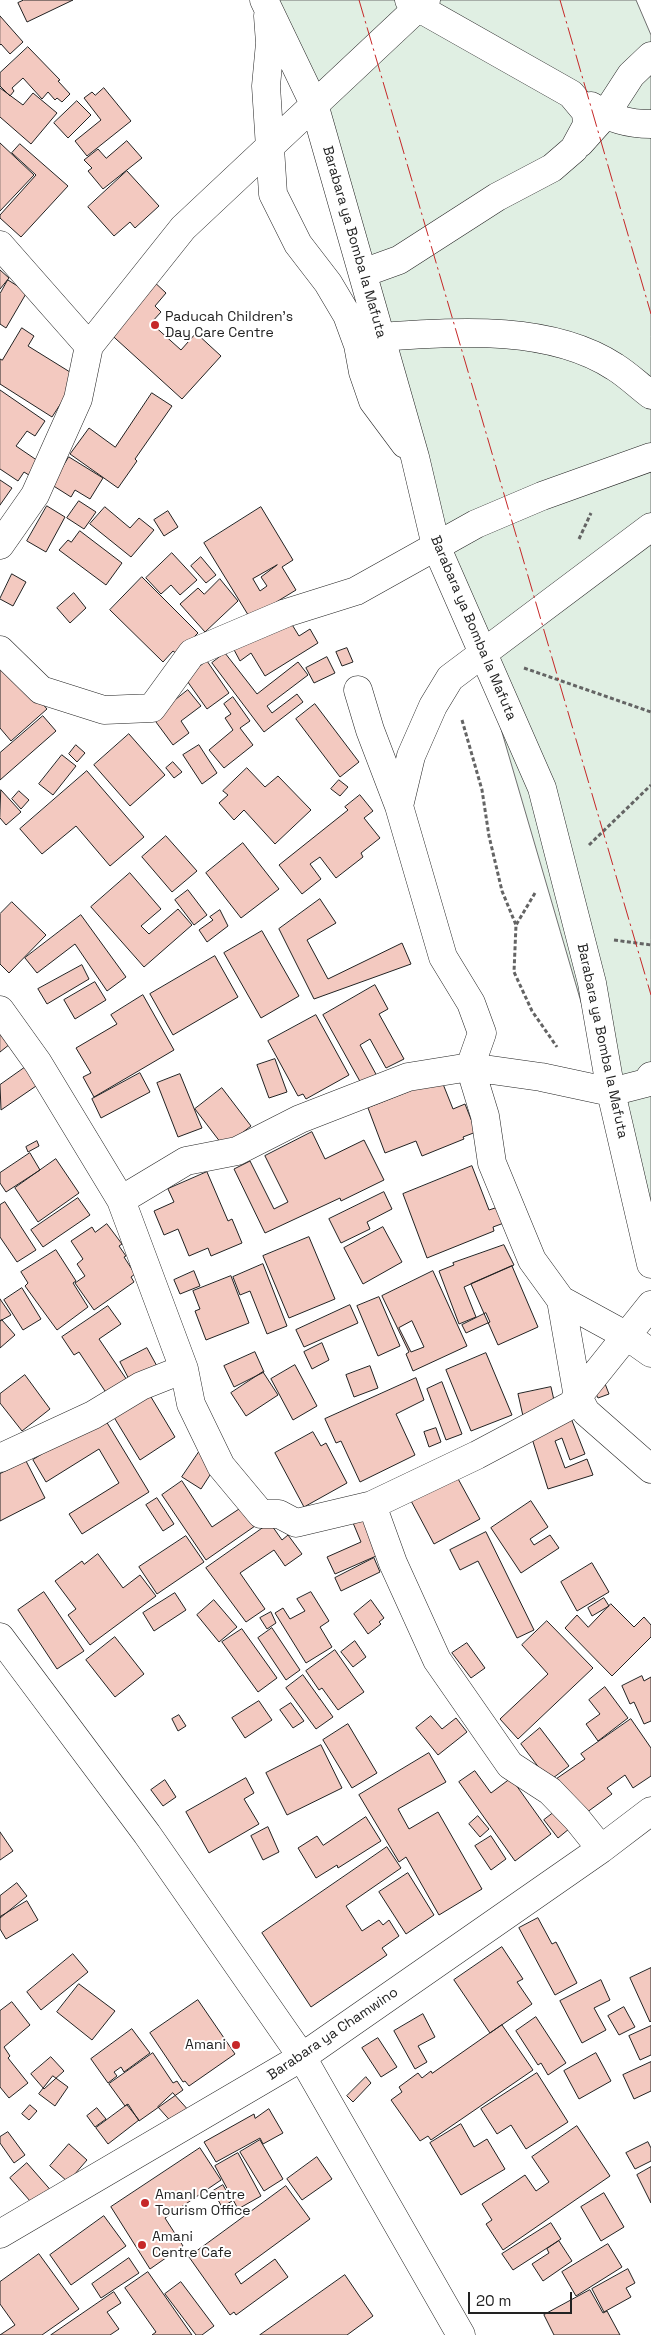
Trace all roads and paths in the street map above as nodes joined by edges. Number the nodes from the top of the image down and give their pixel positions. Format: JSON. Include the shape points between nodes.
{"nodes":[{"id":1,"x":266,"y":1,"type":"edge"},
{"id":2,"x":418,"y":3,"type":"edge"},
{"id":3,"x":651,"y":56,"type":"edge"},
{"id":4,"x":571,"y":94,"type":"junction"},
{"id":5,"x":314,"y":104,"type":"junction"},
{"id":6,"x":605,"y":115,"type":"junction"},
{"id":7,"x":651,"y":124,"type":"edge"},
{"id":8,"x":269,"y":147,"type":"junction"},
{"id":9,"x":574,"y":149,"type":"junction"},
{"id":10,"x":0,"y":245,"type":"edge"},
{"id":11,"x":363,"y":273,"type":"junction"},
{"id":12,"x":381,"y":337,"type":"junction"},
{"id":13,"x":89,"y":346,"type":"junction"},
{"id":14,"x":651,"y":395,"type":"edge"},
{"id":15,"x":415,"y":457,"type":"junction"},
{"id":16,"x":651,"y":457,"type":"edge"},
{"id":17,"x":651,"y":527,"type":"edge"},
{"id":18,"x":0,"y":544,"type":"edge"},
{"id":19,"x":436,"y":546,"type":"junction"},
{"id":20,"x":0,"y":650,"type":"edge"},
{"id":21,"x":483,"y":654,"type":"junction"},
{"id":22,"x":450,"y":678,"type":"junction"},
{"id":23,"x":358,"y":690,"type":"dead end"},
{"id":24,"x":651,"y":712,"type":"edge"},
{"id":25,"x":399,"y":806,"type":"junction"},
{"id":26,"x":516,"y":925,"type":"dead end"},
{"id":27,"x":0,"y":1010,"type":"edge"},
{"id":28,"x":470,"y":1067,"type":"junction"},
{"id":29,"x":651,"y":1076,"type":"edge"},
{"id":30,"x":611,"y":1092,"type":"junction"},
{"id":31,"x":121,"y":1200,"type":"junction"},
{"id":32,"x":651,"y":1264,"type":"edge"},
{"id":33,"x":561,"y":1300,"type":"junction"},
{"id":34,"x":651,"y":1305,"type":"edge"},
{"id":35,"x":627,"y":1336,"type":"junction"},
{"id":36,"x":651,"y":1353,"type":"edge"},
{"id":37,"x":184,"y":1369,"type":"junction"},
{"id":38,"x":578,"y":1396,"type":"junction"},
{"id":39,"x":0,"y":1458,"type":"edge"},
{"id":40,"x":651,"y":1469,"type":"edge"},
{"id":41,"x":372,"y":1505,"type":"junction"},
{"id":42,"x":0,"y":1637,"type":"edge"},
{"id":43,"x":651,"y":1811,"type":"edge"},
{"id":44,"x":600,"y":1849,"type":"junction"},
{"id":45,"x":302,"y":2057,"type":"junction"},
{"id":46,"x":0,"y":2234,"type":"edge"},
{"id":47,"x":461,"y":2335,"type":"edge"}],
"edges":[{"from":1,"to":5,"type":"street","name":"Barabara ya Bomba la Mafuta"},
{"from":1,"to":8,"type":"street","via":[[270,43],[266,86]]},
{"from":2,"to":4,"type":"street"},
{"from":2,"to":5,"type":"street"},
{"from":3,"to":6,"type":"street","via":[[631,75]]},
{"from":4,"to":6,"type":"street"},
{"from":4,"to":9,"type":"street","via":[[586,112],[587,125]]},
{"from":5,"to":8,"type":"street"},
{"from":5,"to":11,"type":"street","name":"Barabara ya Bomba la Mafuta"},
{"from":6,"to":7,"type":"street","via":[[629,124]]},
{"from":6,"to":9,"type":"street"},
{"from":8,"to":13,"type":"street","via":[[183,228]]},
{"from":8,"to":15,"type":"street","via":[[273,194],[298,244],[328,283],[347,315],[373,402]]},
{"from":9,"to":11,"type":"street","via":[[552,168],[497,197],[399,260]]},
{"from":10,"to":13,"type":"street"},
{"from":11,"to":12,"type":"street","name":"Barabara ya Bomba la Mafuta"},
{"from":12,"to":14,"type":"street","via":[[482,333],[568,345],[614,366]]},
{"from":12,"to":15,"type":"street","name":"Barabara ya Bomba la Mafuta"},
{"from":13,"to":18,"type":"street","via":[[78,399],[35,494]]},
{"from":15,"to":19,"type":"street","name":"Barabara ya Bomba la Mafuta"},
{"from":16,"to":19,"type":"street","via":[[542,496],[476,524]]},
{"from":17,"to":21,"type":"street"},
{"from":19,"to":20,"type":"street","via":[[356,591],[286,613],[192,653],[152,708],[104,710],[41,690]]},
{"from":19,"to":21,"type":"street","name":"Barabara ya Bomba la Mafuta"},
{"from":21,"to":22,"type":"street"},
{"from":21,"to":24,"type":"path"},
{"from":21,"to":30,"type":"street","name":"Barabara ya Bomba la Mafuta","via":[[542,788],[592,983]]},
{"from":22,"to":25,"type":"street","via":[[433,706],[411,756]]},
{"from":22,"to":26,"type":"path","via":[[482,790],[502,891]]},
{"from":23,"to":25,"type":"street"},
{"from":25,"to":28,"type":"street","via":[[443,957],[470,1003],[482,1033]]},
{"from":27,"to":31,"type":"street","via":[[38,1063]]},
{"from":28,"to":30,"type":"street","via":[[541,1076]]},
{"from":28,"to":31,"type":"street","via":[[408,1077],[300,1119],[237,1151],[186,1161]]},
{"from":28,"to":33,"type":"street","via":[[484,1116],[492,1164],[532,1260]]},
{"from":29,"to":30,"type":"street","via":[[646,1083]]},
{"from":30,"to":32,"type":"street","name":"Barabara ya Bomba la Mafuta"},
{"from":31,"to":37,"type":"street"},
{"from":33,"to":35,"type":"street"},
{"from":33,"to":38,"type":"street"},
{"from":34,"to":35,"type":"street"},
{"from":35,"to":36,"type":"street"},
{"from":35,"to":38,"type":"street"},
{"from":37,"to":39,"type":"street","via":[[141,1386],[93,1414]]},
{"from":37,"to":41,"type":"street","via":[[191,1404],[222,1466],[261,1514],[279,1514],[296,1523]]},
{"from":38,"to":40,"type":"street","via":[[586,1412]]},
{"from":38,"to":41,"type":"street","via":[[570,1405],[511,1437]]},
{"from":41,"to":44,"type":"street","via":[[393,1563],[437,1660],[510,1765],[550,1791]]},
{"from":42,"to":45,"type":"street","via":[[147,1834]]},
{"from":43,"to":44,"type":"street","name":"Barabara ya Chamwino"},
{"from":44,"to":45,"type":"street","name":"Barabara ya Chamwino"},
{"from":45,"to":46,"type":"street","name":"Barabara ya Chamwino"},
{"from":45,"to":47,"type":"street"}]}
